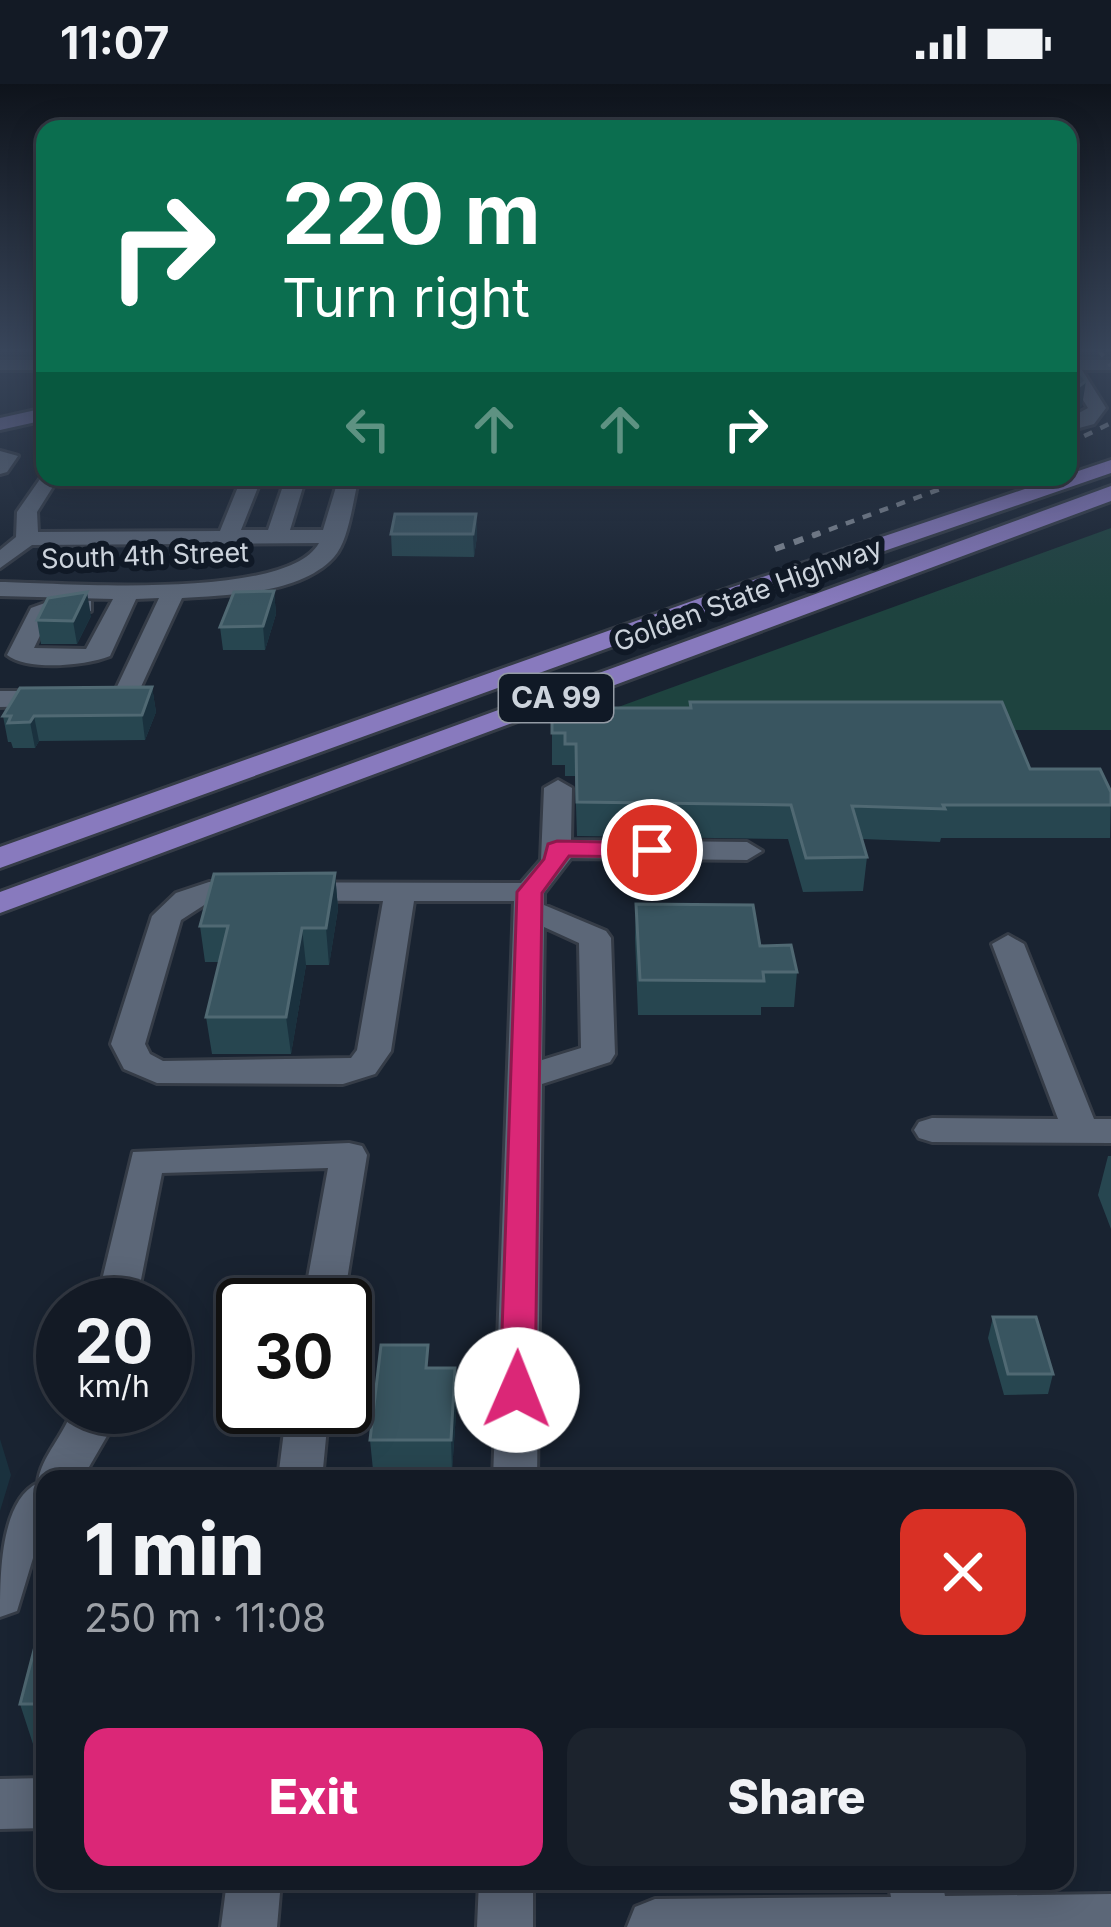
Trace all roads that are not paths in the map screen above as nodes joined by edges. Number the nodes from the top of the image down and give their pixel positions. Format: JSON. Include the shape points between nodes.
{"nodes":[{"id":1,"x":0,"y":457,"type":"edge"},
{"id":2,"x":1111,"y":466,"type":"edge"},
{"id":3,"x":0,"y":468,"type":"edge"},
{"id":4,"x":1077,"y":478,"type":"edge"},
{"id":5,"x":43,"y":486,"type":"edge"},
{"id":6,"x":248,"y":486,"type":"edge"},
{"id":7,"x":293,"y":486,"type":"edge"},
{"id":8,"x":347,"y":486,"type":"edge"},
{"id":9,"x":1052,"y":486,"type":"edge"},
{"id":10,"x":1111,"y":493,"type":"edge"},
{"id":11,"x":277,"y":536,"type":"junction"},
{"id":12,"x":334,"y":536,"type":"junction"},
{"id":13,"x":228,"y":537,"type":"junction"},
{"id":14,"x":27,"y":538,"type":"junction"},
{"id":15,"x":0,"y":562,"type":"edge"},
{"id":16,"x":0,"y":589,"type":"edge"},
{"id":17,"x":175,"y":589,"type":"junction"},
{"id":18,"x":0,"y":699,"type":"edge"},
{"id":19,"x":558,"y":788,"type":"dead end"},
{"id":20,"x":557,"y":849,"type":"junction"},
{"id":21,"x":747,"y":851,"type":"dead end"},
{"id":22,"x":0,"y":858,"type":"edge"},
{"id":23,"x":400,"y":891,"type":"junction"},
{"id":24,"x":529,"y":901,"type":"junction"},
{"id":25,"x":0,"y":903,"type":"edge"},
{"id":26,"x":1007,"y":944,"type":"dead end"},
{"id":27,"x":524,"y":1078,"type":"junction"},
{"id":28,"x":932,"y":1130,"type":"dead end"},
{"id":29,"x":1096,"y":1131,"type":"edge"},
{"id":30,"x":122,"y":1278,"type":"edge"},
{"id":31,"x":328,"y":1278,"type":"edge"},
{"id":32,"x":86,"y":1434,"type":"edge"},
{"id":33,"x":305,"y":1434,"type":"edge"},
{"id":34,"x":64,"y":1470,"type":"edge"},
{"id":35,"x":301,"y":1470,"type":"edge"},
{"id":36,"x":515,"y":1470,"type":"edge"},
{"id":37,"x":36,"y":1513,"type":"edge"},
{"id":38,"x":0,"y":1596,"type":"edge"},
{"id":39,"x":36,"y":1803,"type":"edge"},
{"id":40,"x":0,"y":1804,"type":"edge"},
{"id":41,"x":253,"y":1890,"type":"edge"},
{"id":42,"x":506,"y":1890,"type":"edge"},
{"id":43,"x":919,"y":1902,"type":"edge"},
{"id":44,"x":1111,"y":1922,"type":"edge"},
{"id":45,"x":249,"y":1927,"type":"edge"},
{"id":46,"x":505,"y":1927,"type":"edge"},
{"id":47,"x":656,"y":1927,"type":"edge"}],
"edges":[{"from":1,"to":3,"type":"street","via":[[8,457]]},
{"from":2,"to":4,"type":"highway","name":"Golden State Highway","number":"CA 99"},
{"from":5,"to":14,"type":"street","via":[[27,512]]},
{"from":6,"to":13,"type":"street"},
{"from":7,"to":11,"type":"street"},
{"from":8,"to":12,"type":"street"},
{"from":9,"to":22,"type":"highway","name":"Golden State Highway","number":"CA 99"},
{"from":10,"to":25,"type":"highway","name":"Golden State Highway","number":"CA 99"},
{"from":11,"to":12,"type":"street"},
{"from":11,"to":13,"type":"street"},
{"from":12,"to":17,"type":"street","name":"South 4th Street","via":[[322,557],[290,576]]},
{"from":13,"to":14,"type":"street"},
{"from":14,"to":15,"type":"street"},
{"from":16,"to":17,"type":"street","name":"South 4th Street","via":[[126,598]]},
{"from":17,"to":18,"type":"street","via":[[124,699]]},
{"from":19,"to":20,"type":"street"},
{"from":20,"to":21,"type":"street"},
{"from":20,"to":24,"type":"street"},
{"from":23,"to":23,"type":"street","via":[[208,891],[187,899],[167,916],[128,1045],[136,1061],[157,1072],[343,1073],[363,1066],[374,1051]]},
{"from":23,"to":24,"type":"street"},
{"from":24,"to":27,"type":"street"},
{"from":24,"to":27,"type":"street","via":[[595,938],[598,1054]]},
{"from":26,"to":29,"type":"street"},
{"from":27,"to":36,"type":"street"},
{"from":28,"to":29,"type":"street"},
{"from":30,"to":31,"type":"street","via":[[146,1161],[349,1155]]},
{"from":32,"to":34,"type":"street"},
{"from":33,"to":35,"type":"street"},
{"from":37,"to":38,"type":"street","via":[[11,1552]]},
{"from":39,"to":40,"type":"street"},
{"from":41,"to":45,"type":"street"},
{"from":42,"to":46,"type":"street"},
{"from":43,"to":44,"type":"street"},
{"from":43,"to":47,"type":"street"}]}
